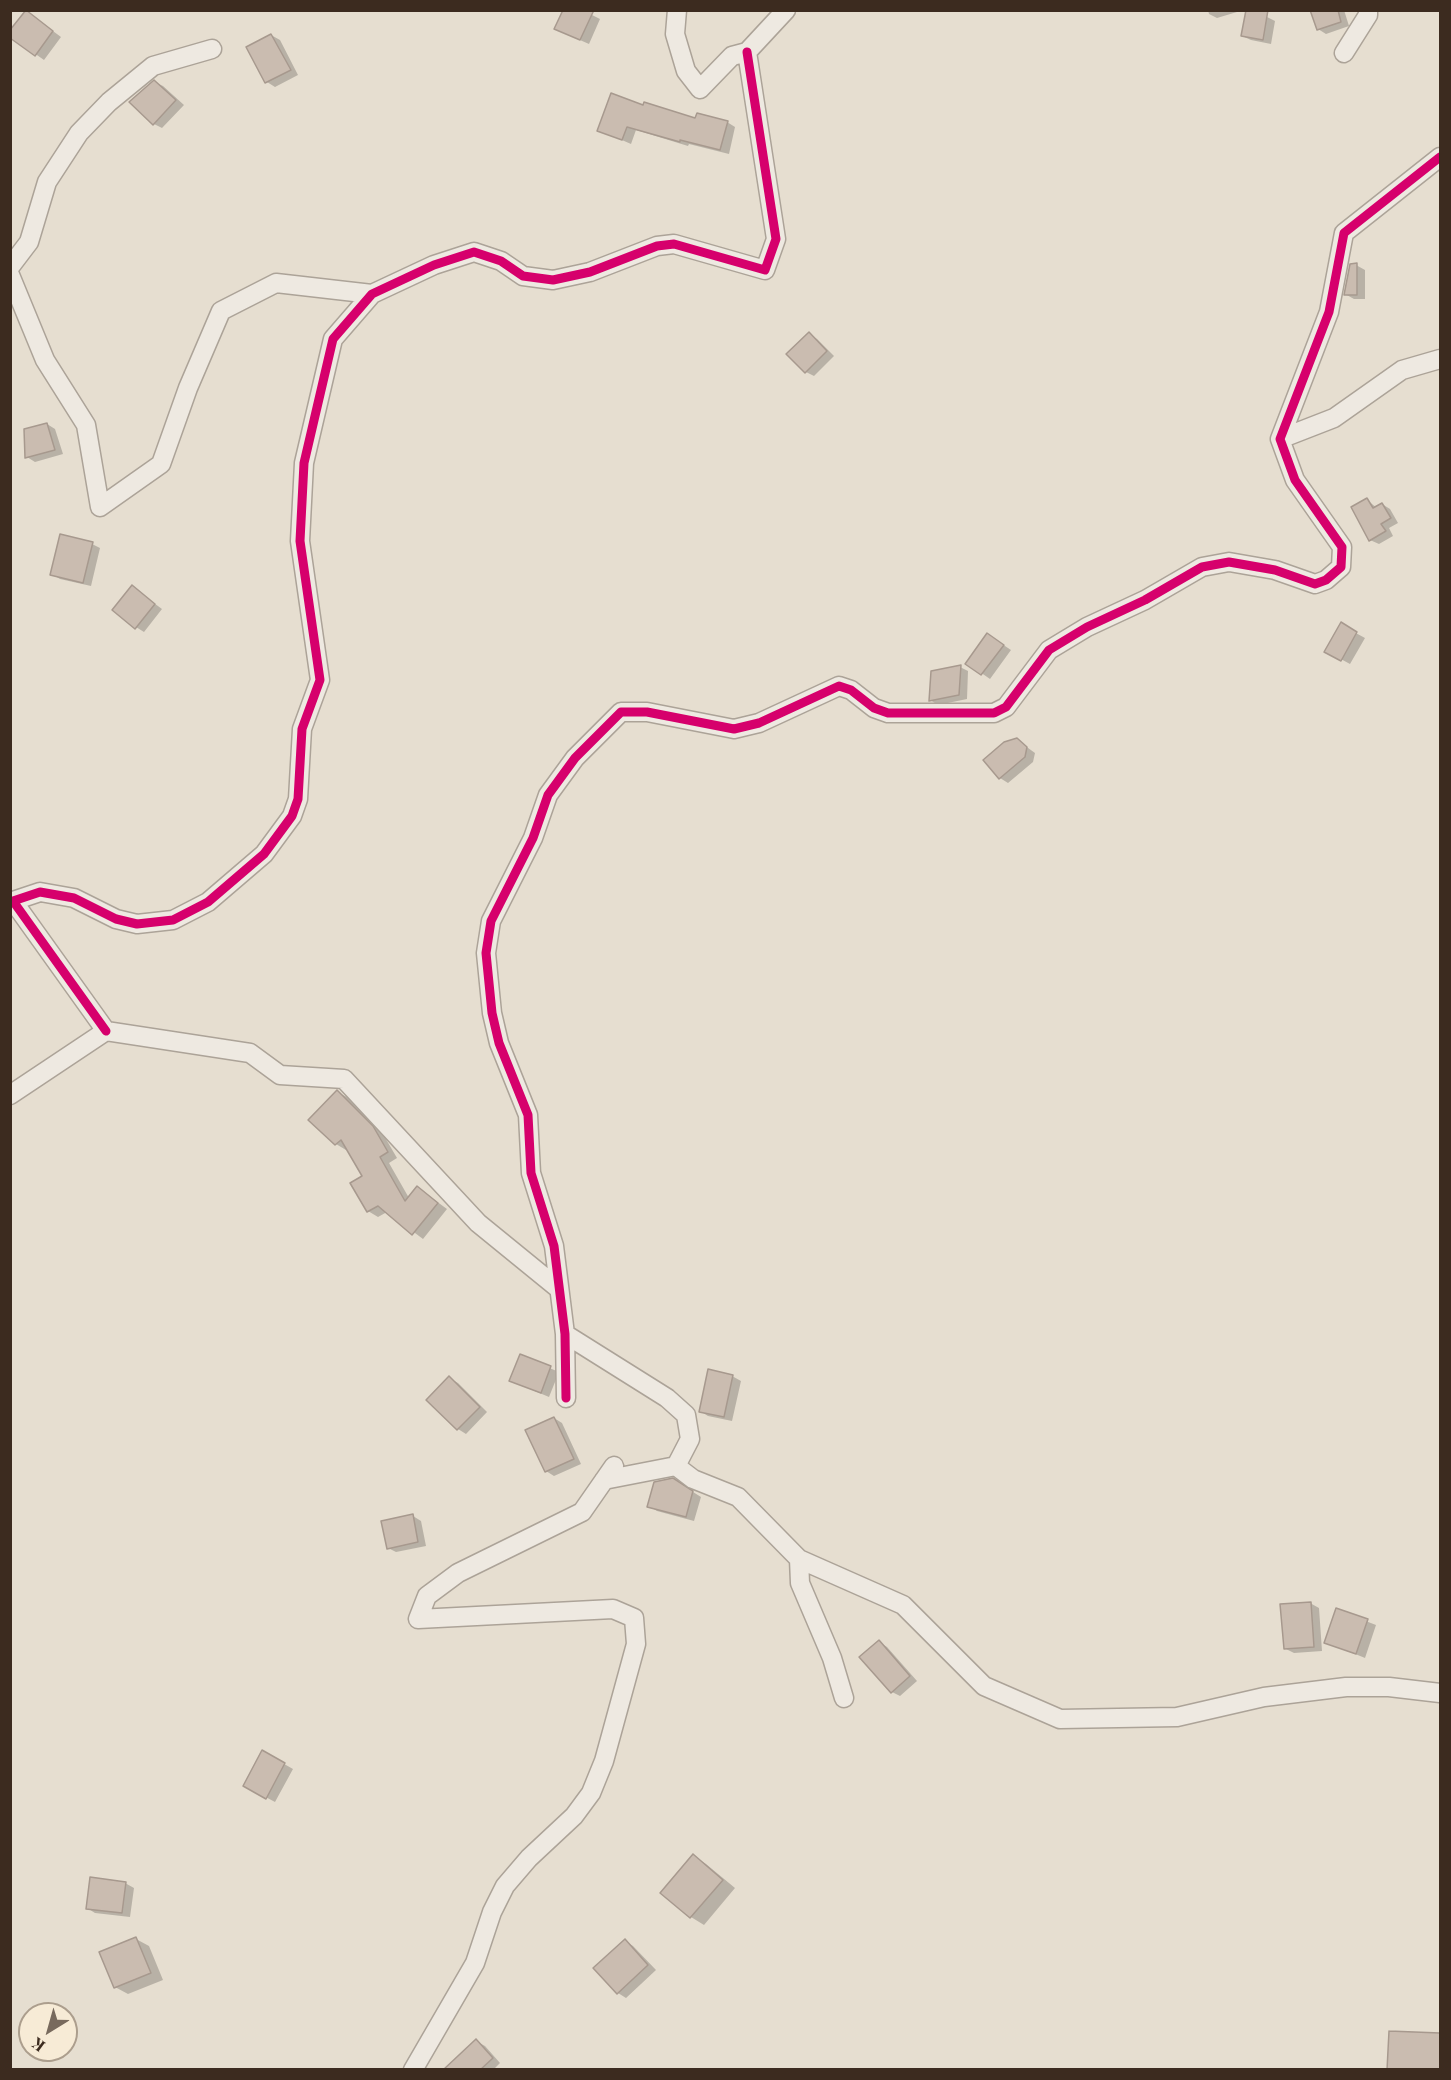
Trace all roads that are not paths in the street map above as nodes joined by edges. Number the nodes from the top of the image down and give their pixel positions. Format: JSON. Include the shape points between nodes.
{"nodes":[{"id":1,"x":677,"y":10,"type":"edge"},
{"id":2,"x":786,"y":10,"type":"edge"},
{"id":3,"x":1368,"y":10,"type":"edge"},
{"id":4,"x":212,"y":49,"type":"dead end"},
{"id":5,"x":747,"y":52,"type":"junction"},
{"id":6,"x":1344,"y":53,"type":"dead end"},
{"id":7,"x":1440,"y":157,"type":"edge"},
{"id":8,"x":10,"y":267,"type":"edge"},
{"id":9,"x":10,"y":275,"type":"edge"},
{"id":10,"x":372,"y":294,"type":"junction"},
{"id":11,"x":1440,"y":359,"type":"edge"},
{"id":12,"x":1280,"y":439,"type":"junction"},
{"id":13,"x":106,"y":1031,"type":"junction"},
{"id":14,"x":10,"y":1095,"type":"edge"},
{"id":15,"x":559,"y":1289,"type":"junction"},
{"id":16,"x":565,"y":1334,"type":"junction"},
{"id":17,"x":566,"y":1398,"type":"dead end"},
{"id":18,"x":676,"y":1466,"type":"junction"},
{"id":19,"x":799,"y":1559,"type":"junction"},
{"id":20,"x":1440,"y":1693,"type":"edge"},
{"id":21,"x":844,"y":1698,"type":"dead end"},
{"id":22,"x":412,"y":2070,"type":"edge"}],
"edges":[{"from":1,"to":5,"type":"street","via":[[675,34],[686,71],[700,90],[732,56]]},
{"from":2,"to":5,"type":"street"},
{"from":3,"to":6,"type":"street"},
{"from":4,"to":8,"type":"street","via":[[153,66],[109,102],[79,134],[46,182],[29,242]]},
{"from":5,"to":10,"type":"street","via":[[776,239],[765,270],[674,244],[554,280],[523,276],[501,261],[474,252]]},
{"from":7,"to":12,"type":"street","via":[[1344,233],[1329,312]]},
{"from":9,"to":10,"type":"street","via":[[45,360],[86,425],[100,507],[161,464],[221,311],[276,283]]},
{"from":10,"to":13,"type":"street","via":[[333,339],[304,463],[300,541],[320,680],[302,729],[298,799],[292,816],[264,854],[208,902],[172,920],[137,924],[116,919],[74,898],[40,892],[13,901]]},
{"from":11,"to":12,"type":"street","via":[[1402,370],[1334,418]]},
{"from":12,"to":15,"type":"street","via":[[1296,480],[1342,547],[1341,567],[1326,580],[1315,584],[1275,570],[1229,562],[1202,567],[1049,650],[1006,707],[994,713],[888,712],[838,686],[759,723],[734,729],[647,712],[621,712],[575,758],[548,795],[533,838],[491,921],[486,953],[492,1013],[499,1043],[528,1115],[531,1173],[554,1246]]},
{"from":13,"to":14,"type":"street"},
{"from":13,"to":15,"type":"street","via":[[250,1053],[280,1075],[344,1079],[478,1223]]},
{"from":15,"to":16,"type":"street"},
{"from":16,"to":17,"type":"street"},
{"from":16,"to":18,"type":"street","via":[[666,1398],[686,1415],[690,1439]]},
{"from":18,"to":19,"type":"street","via":[[693,1479],[738,1497]]},
{"from":18,"to":22,"type":"street","via":[[609,1473],[582,1512],[458,1574],[427,1596],[418,1619],[613,1609],[634,1618],[636,1644],[604,1761],[591,1793],[574,1816],[505,1886],[475,1963]]},
{"from":19,"to":20,"type":"street","via":[[903,1605],[984,1686],[1060,1719],[1177,1717],[1264,1697],[1346,1687]]},
{"from":19,"to":21,"type":"street","via":[[800,1583],[832,1658]]}]}
